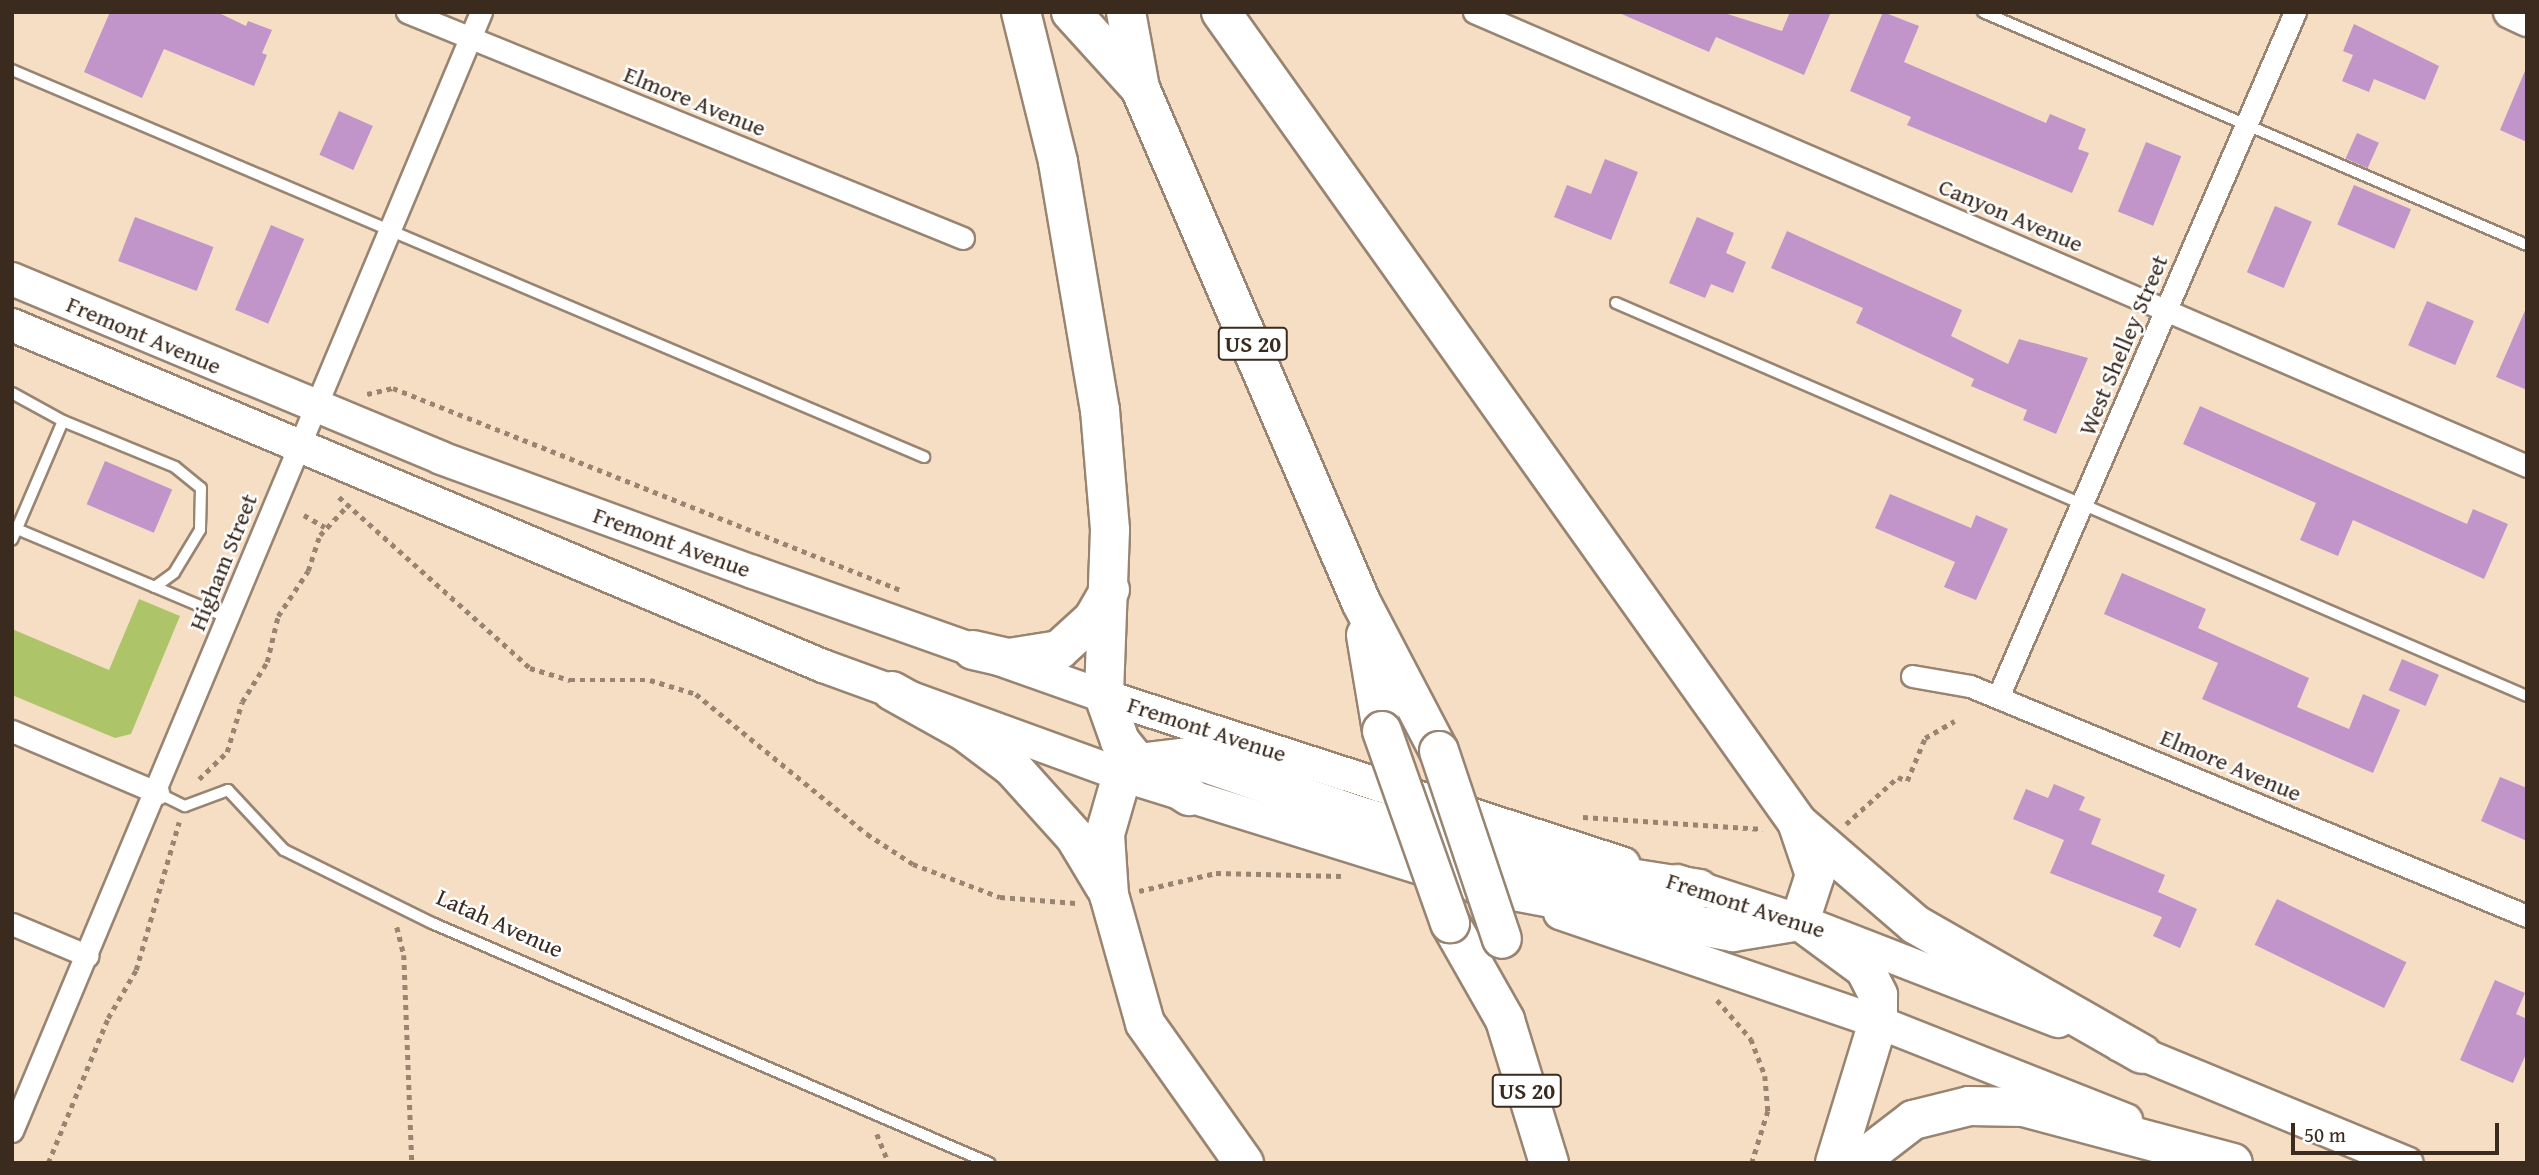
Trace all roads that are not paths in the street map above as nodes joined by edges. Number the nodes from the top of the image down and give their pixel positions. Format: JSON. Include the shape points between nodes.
{"nodes":[{"id":1,"x":407,"y":12,"type":"edge"},
{"id":2,"x":481,"y":12,"type":"edge"},
{"id":3,"x":1021,"y":12,"type":"edge"},
{"id":4,"x":1071,"y":12,"type":"edge"},
{"id":5,"x":1126,"y":12,"type":"edge"},
{"id":6,"x":1221,"y":12,"type":"edge"},
{"id":7,"x":1474,"y":12,"type":"edge"},
{"id":8,"x":1983,"y":12,"type":"edge"},
{"id":9,"x":2295,"y":12,"type":"edge"},
{"id":10,"x":2510,"y":12,"type":"edge"},
{"id":11,"x":2527,"y":20,"type":"edge"},
{"id":12,"x":469,"y":38,"type":"junction"},
{"id":13,"x":12,"y":70,"type":"edge"},
{"id":14,"x":1140,"y":88,"type":"junction"},
{"id":15,"x":2246,"y":125,"type":"junction"},
{"id":16,"x":388,"y":232,"type":"junction"},
{"id":17,"x":963,"y":238,"type":"dead end"},
{"id":18,"x":2527,"y":245,"type":"edge"},
{"id":19,"x":12,"y":279,"type":"edge"},
{"id":20,"x":1616,"y":303,"type":"dead end"},
{"id":21,"x":2166,"y":311,"type":"junction"},
{"id":22,"x":12,"y":325,"type":"edge"},
{"id":23,"x":12,"y":393,"type":"edge"},
{"id":24,"x":313,"y":406,"type":"junction"},
{"id":25,"x":63,"y":421,"type":"junction"},
{"id":26,"x":297,"y":446,"type":"junction"},
{"id":27,"x":924,"y":457,"type":"dead end"},
{"id":28,"x":2527,"y":466,"type":"edge"},
{"id":29,"x":2083,"y":504,"type":"junction"},
{"id":30,"x":15,"y":534,"type":"edge"},
{"id":31,"x":155,"y":587,"type":"junction"},
{"id":32,"x":1111,"y":589,"type":"junction"},
{"id":33,"x":1361,"y":602,"type":"junction"},
{"id":34,"x":229,"y":618,"type":"junction"},
{"id":35,"x":973,"y":650,"type":"junction"},
{"id":36,"x":1912,"y":676,"type":"dead end"},
{"id":37,"x":892,"y":691,"type":"junction"},
{"id":38,"x":2527,"y":695,"type":"edge"},
{"id":39,"x":1104,"y":696,"type":"junction"},
{"id":40,"x":1998,"y":697,"type":"junction"},
{"id":41,"x":12,"y":731,"type":"edge"},
{"id":42,"x":1130,"y":769,"type":"junction"},
{"id":43,"x":158,"y":793,"type":"junction"},
{"id":44,"x":1189,"y":796,"type":"joint"},
{"id":45,"x":1797,"y":822,"type":"junction"},
{"id":46,"x":1476,"y":884,"type":"junction"},
{"id":47,"x":1699,"y":888,"type":"junction"},
{"id":48,"x":1095,"y":899,"type":"junction"},
{"id":49,"x":2527,"y":916,"type":"edge"},
{"id":50,"x":1800,"y":921,"type":"junction"},
{"id":51,"x":12,"y":924,"type":"edge"},
{"id":52,"x":88,"y":956,"type":"junction"},
{"id":53,"x":1505,"y":1020,"type":"junction"},
{"id":54,"x":1878,"y":1021,"type":"junction"},
{"id":55,"x":2142,"y":1054,"type":"junction"},
{"id":56,"x":12,"y":1131,"type":"edge"},
{"id":57,"x":989,"y":1163,"type":"edge"},
{"id":58,"x":1244,"y":1163,"type":"edge"},
{"id":59,"x":1549,"y":1163,"type":"edge"},
{"id":60,"x":1835,"y":1163,"type":"edge"},
{"id":61,"x":1857,"y":1163,"type":"edge"},
{"id":62,"x":2234,"y":1163,"type":"edge"},
{"id":63,"x":2407,"y":1163,"type":"edge"}],
"edges":[{"from":1,"to":12,"type":"street","name":"Elmore Avenue"},
{"from":2,"to":12,"type":"street","name":"Higham Street"},
{"from":3,"to":32,"type":"highway","via":[[1058,162],[1086,317],[1100,410]]},
{"from":4,"to":14,"type":"highway","number":"US 20"},
{"from":5,"to":14,"type":"highway","number":"US 20"},
{"from":6,"to":45,"type":"highway"},
{"from":7,"to":21,"type":"street","name":"Canyon Avenue"},
{"from":8,"to":15,"type":"lane"},
{"from":9,"to":15,"type":"street","name":"West Shelley Street"},
{"from":10,"to":11,"type":"street"},
{"from":12,"to":16,"type":"street","name":"Higham Street"},
{"from":12,"to":17,"type":"street","name":"Elmore Avenue"},
{"from":13,"to":16,"type":"lane"},
{"from":14,"to":33,"type":"highway","number":"US 20"},
{"from":15,"to":18,"type":"lane"},
{"from":15,"to":21,"type":"street","name":"West Shelley Street"},
{"from":16,"to":24,"type":"street","name":"Higham Street"},
{"from":16,"to":27,"type":"lane"},
{"from":19,"to":24,"type":"street","name":"Fremont Avenue"},
{"from":20,"to":29,"type":"lane"},
{"from":21,"to":28,"type":"street","name":"Canyon Avenue"},
{"from":21,"to":29,"type":"street","name":"West Shelley Street"},
{"from":22,"to":26,"type":"street","name":"Fremont Avenue"},
{"from":23,"to":25,"type":"lane"},
{"from":24,"to":26,"type":"street","name":"Higham Street"},
{"from":24,"to":35,"type":"street","name":"Fremont Avenue"},
{"from":25,"to":30,"type":"lane"},
{"from":25,"to":31,"type":"lane","via":[[175,467],[201,488],[203,512],[194,542],[174,573]]},
{"from":26,"to":34,"type":"street","name":"Higham Street"},
{"from":26,"to":37,"type":"street","name":"Fremont Avenue"},
{"from":29,"to":38,"type":"lane"},
{"from":29,"to":40,"type":"street","name":"West Shelley Street"},
{"from":30,"to":31,"type":"lane"},
{"from":31,"to":34,"type":"lane"},
{"from":32,"to":35,"type":"highway","via":[[1093,620],[1059,650],[1009,658]]},
{"from":32,"to":39,"type":"highway"},
{"from":33,"to":53,"type":"highway","number":"US 20","bridge":true,"via":[[1382,731],[1450,923]]},
{"from":33,"to":53,"type":"highway","number":"US 20","bridge":true,"via":[[1439,751],[1503,939]]},
{"from":34,"to":43,"type":"street","name":"Higham Street"},
{"from":35,"to":39,"type":"street","name":"Fremont Avenue"},
{"from":36,"to":40,"type":"street","name":"Elmore Avenue"},
{"from":37,"to":42,"type":"street","name":"Fremont Avenue"},
{"from":37,"to":48,"type":"highway","via":[[964,731],[1012,767],[1075,836]]},
{"from":39,"to":42,"type":"highway"},
{"from":39,"to":47,"type":"street","name":"Fremont Avenue"},
{"from":40,"to":49,"type":"street","name":"Elmore Avenue"},
{"from":41,"to":43,"type":"street"},
{"from":42,"to":44,"type":"highway"},
{"from":42,"to":47,"type":"highway","via":[[1188,757],[1356,815],[1527,862]]},
{"from":42,"to":48,"type":"highway","via":[[1105,834]]},
{"from":43,"to":52,"type":"street","name":"Higham Street"},
{"from":43,"to":57,"type":"lane","name":"Latah Avenue","via":[[185,806],[228,790],[284,850],[391,902]]},
{"from":44,"to":46,"type":"street"},
{"from":45,"to":50,"type":"highway","via":[[1815,875],[1813,897]]},
{"from":45,"to":55,"type":"highway","via":[[1916,925]]},
{"from":46,"to":50,"type":"highway","via":[[1608,904],[1704,930],[1761,931]]},
{"from":46,"to":54,"type":"street"},
{"from":47,"to":50,"type":"street","name":"Fremont Avenue"},
{"from":48,"to":58,"type":"highway","via":[[1145,1023]]},
{"from":50,"to":54,"type":"highway","via":[[1865,969],[1878,995]]},
{"from":50,"to":55,"type":"street","name":"Fremont Avenue"},
{"from":51,"to":52,"type":"street"},
{"from":52,"to":56,"type":"street","name":"Higham Street"},
{"from":53,"to":59,"type":"highway","number":"US 20"},
{"from":54,"to":60,"type":"highway"},
{"from":54,"to":62,"type":"street"},
{"from":55,"to":63,"type":"street","name":"Fremont Avenue"},
{"from":61,"to":62,"type":"highway","via":[[1913,1120],[1969,1106],[2023,1107]]}]}
